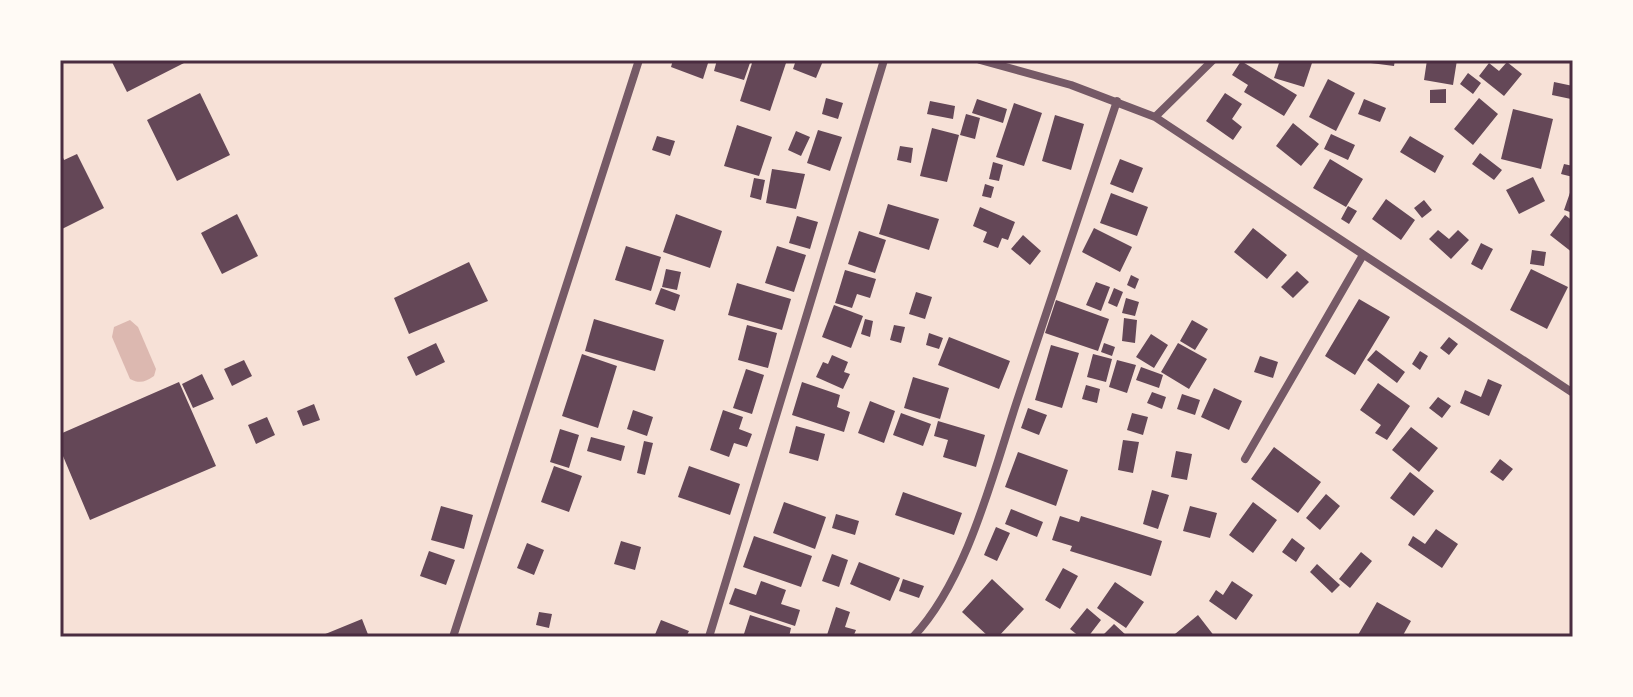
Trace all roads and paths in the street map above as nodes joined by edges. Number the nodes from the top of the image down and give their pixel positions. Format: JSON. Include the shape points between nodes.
{"nodes":[{"id":1,"x":639,"y":60,"type":"edge"},
{"id":2,"x":884,"y":60,"type":"edge"},
{"id":3,"x":980,"y":60,"type":"edge"},
{"id":4,"x":1213,"y":60,"type":"edge"},
{"id":5,"x":1117,"y":101,"type":"junction"},
{"id":6,"x":1155,"y":117,"type":"junction"},
{"id":7,"x":1363,"y":255,"type":"junction"},
{"id":8,"x":1573,"y":393,"type":"edge"},
{"id":9,"x":1245,"y":459,"type":"dead end"},
{"id":10,"x":453,"y":637,"type":"edge"},
{"id":11,"x":709,"y":637,"type":"edge"},
{"id":12,"x":913,"y":637,"type":"edge"}],
"edges":[{"from":1,"to":10,"type":"street"},
{"from":2,"to":11,"type":"street"},
{"from":3,"to":5,"type":"street"},
{"from":4,"to":6,"type":"street"},
{"from":5,"to":6,"type":"street"},
{"from":5,"to":12,"type":"street","via":[[976,521],[954,578]]},
{"from":6,"to":7,"type":"street"},
{"from":7,"to":8,"type":"street"},
{"from":7,"to":9,"type":"street"}]}
